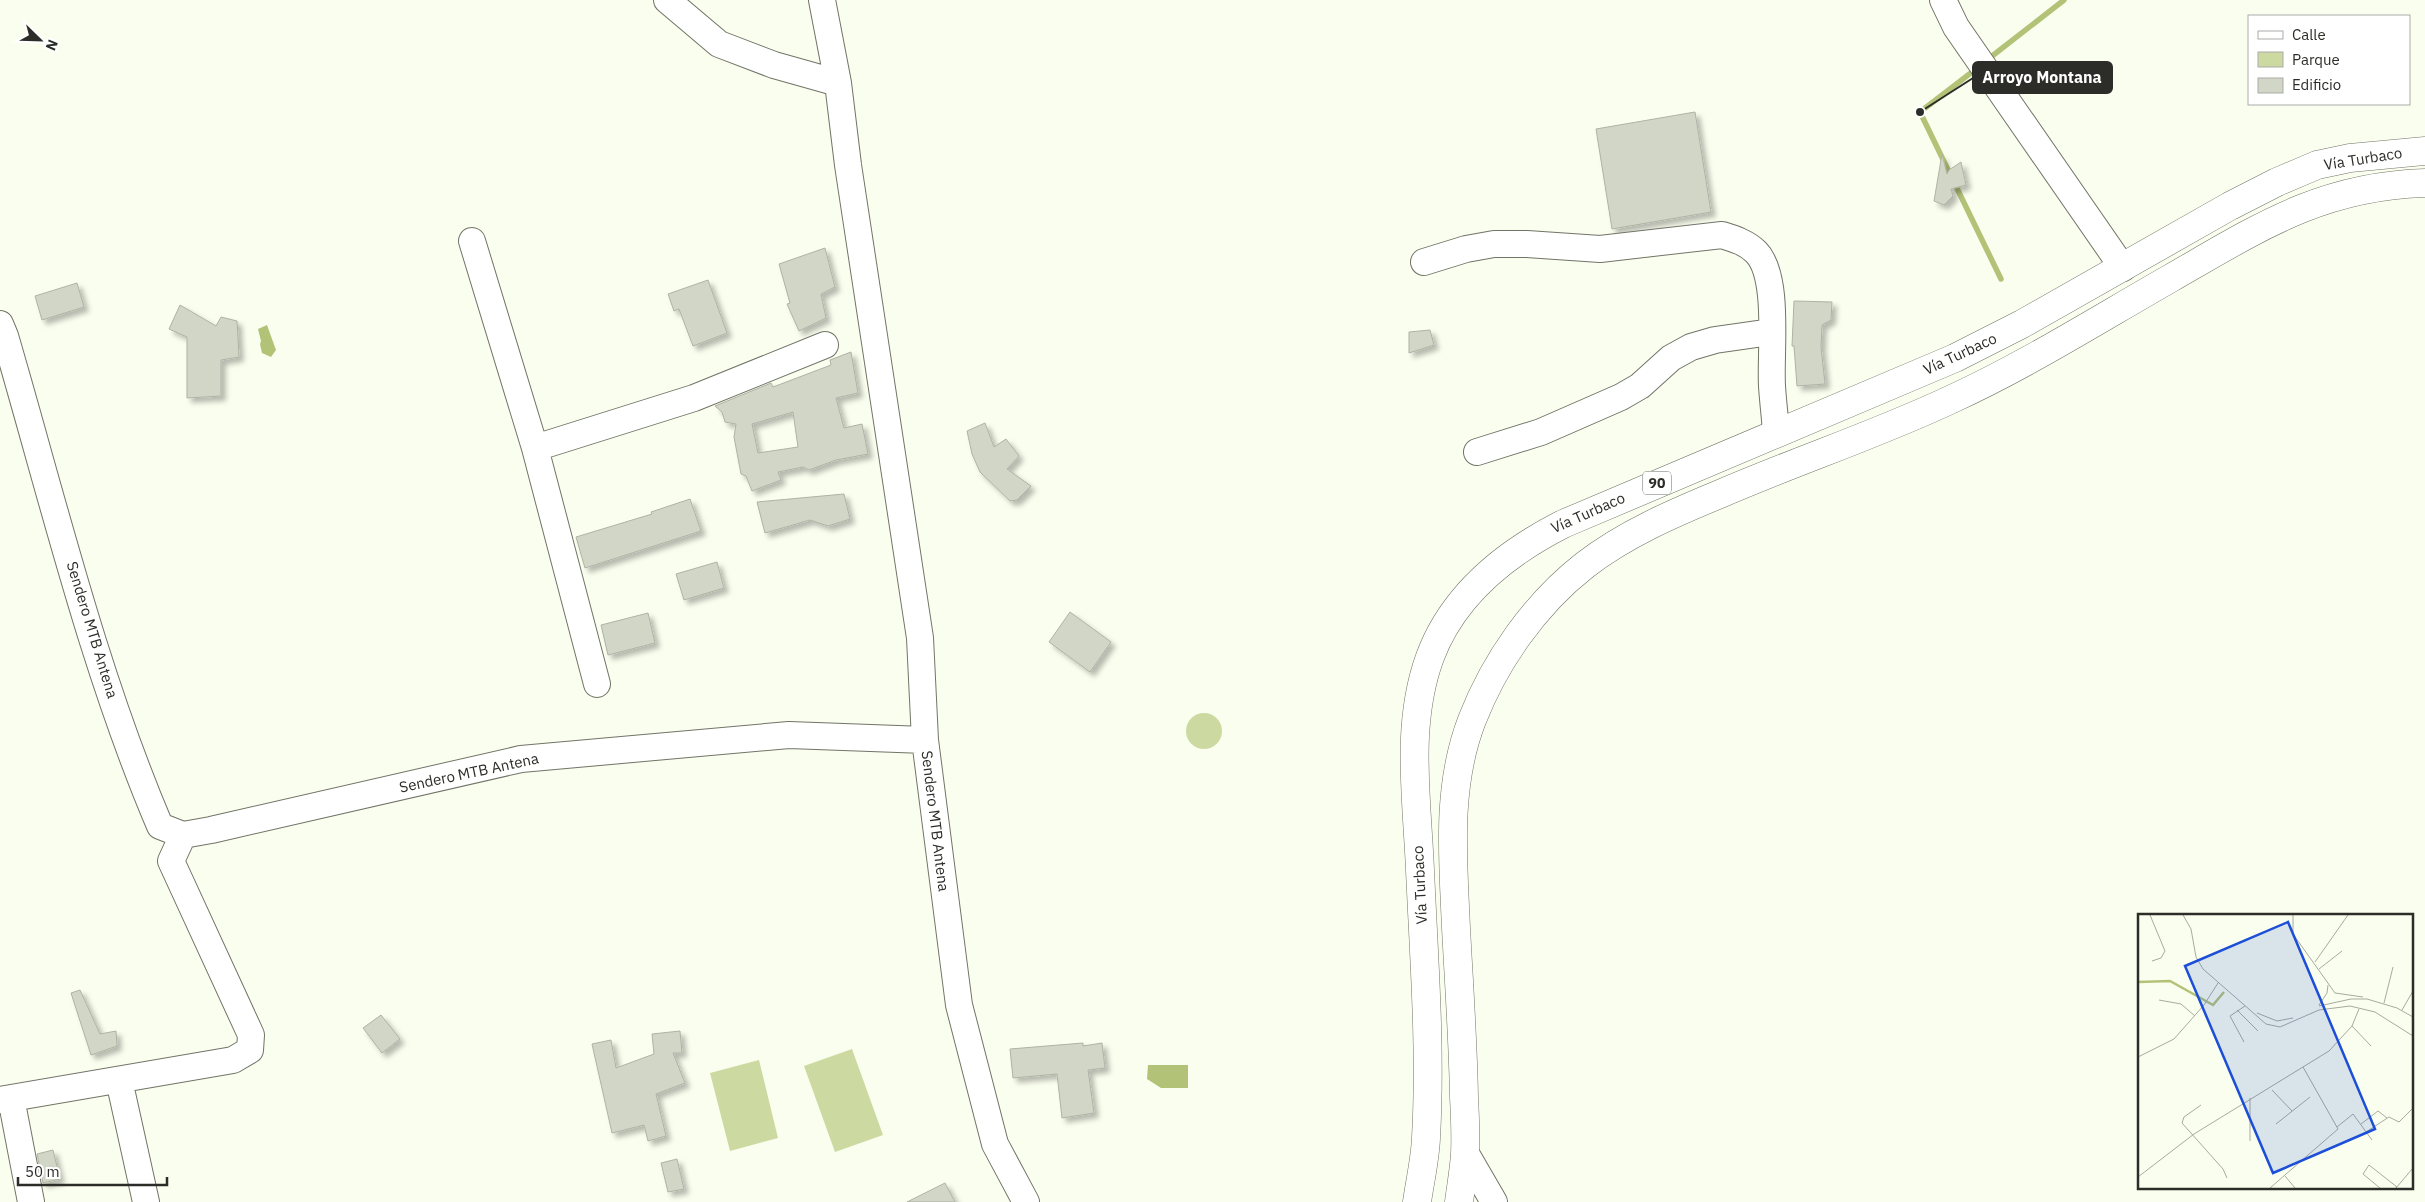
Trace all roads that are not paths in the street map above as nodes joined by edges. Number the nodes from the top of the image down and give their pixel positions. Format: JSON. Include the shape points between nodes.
{"nodes":[{"id":1,"x":667,"y":0,"type":"edge"},
{"id":2,"x":822,"y":0,"type":"edge"},
{"id":3,"x":1943,"y":0,"type":"edge"},
{"id":4,"x":838,"y":83,"type":"junction"},
{"id":5,"x":2425,"y":151,"type":"edge"},
{"id":6,"x":2425,"y":183,"type":"edge"},
{"id":7,"x":472,"y":242,"type":"dead end"},
{"id":8,"x":1424,"y":262,"type":"dead end"},
{"id":9,"x":2123,"y":268,"type":"junction"},
{"id":10,"x":0,"y":324,"type":"edge"},
{"id":11,"x":1771,"y":332,"type":"junction"},
{"id":12,"x":825,"y":345,"type":"dead end"},
{"id":13,"x":1776,"y":432,"type":"junction"},
{"id":14,"x":535,"y":448,"type":"junction"},
{"id":15,"x":1476,"y":452,"type":"dead end"},
{"id":16,"x":597,"y":684,"type":"dead end"},
{"id":17,"x":925,"y":740,"type":"junction"},
{"id":18,"x":183,"y":835,"type":"junction"},
{"id":19,"x":119,"y":1080,"type":"junction"},
{"id":20,"x":5,"y":1099,"type":"edge"},
{"id":21,"x":1465,"y":1152,"type":"junction"},
{"id":22,"x":31,"y":1202,"type":"edge"},
{"id":23,"x":146,"y":1202,"type":"edge"},
{"id":24,"x":1026,"y":1202,"type":"edge"},
{"id":25,"x":1417,"y":1202,"type":"edge"},
{"id":26,"x":1459,"y":1202,"type":"edge"},
{"id":27,"x":1494,"y":1202,"type":"edge"}],
"edges":[{"from":1,"to":4,"type":"street","via":[[719,44],[774,65]]},
{"from":2,"to":4,"type":"street"},
{"from":3,"to":9,"type":"street","via":[[1956,27]]},
{"from":4,"to":17,"type":"street","via":[[920,638]]},
{"from":5,"to":9,"type":"highway","name":"Vía Turbaco","number":"90","via":[[2350,158],[2317,166],[2230,206]]},
{"from":6,"to":21,"type":"highway","name":"Vía Turbaco","number":"90","via":[[2364,188],[2326,198],[2292,212],[2238,239],[2018,367],[1949,401],[1652,524],[1585,565],[1549,599],[1519,634],[1492,676],[1471,722],[1457,769],[1451,827]]},
{"from":7,"to":14,"type":"street"},
{"from":8,"to":11,"type":"street","via":[[1494,244],[1600,248],[1722,235],[1740,240],[1757,253],[1767,270],[1772,300]]},
{"from":9,"to":13,"type":"highway","name":"Vía Turbaco","number":"90","via":[[1954,358]]},
{"from":10,"to":18,"type":"street","name":"Sendero MTB Antena","via":[[92,638],[141,783],[160,826]]},
{"from":11,"to":13,"type":"street"},
{"from":11,"to":15,"type":"street","via":[[1691,347],[1672,358],[1640,386],[1587,414]]},
{"from":12,"to":14,"type":"street","via":[[694,398]]},
{"from":13,"to":25,"type":"highway","name":"Vía Turbaco","number":"90","via":[[1535,538],[1506,558],[1472,589],[1443,630],[1421,686],[1415,722],[1428,1066],[1426,1140]]},
{"from":14,"to":16,"type":"street"},
{"from":17,"to":18,"type":"street","name":"Sendero MTB Antena","via":[[789,735],[521,759]]},
{"from":17,"to":24,"type":"street","name":"Sendero MTB Antena","via":[[959,1005],[995,1144]]},
{"from":18,"to":19,"type":"street","via":[[171,861],[251,1035],[250,1050],[234,1060]]},
{"from":19,"to":20,"type":"street"},
{"from":19,"to":23,"type":"street"},
{"from":20,"to":22,"type":"street"},
{"from":21,"to":26,"type":"highway","name":"Vía Turbaco","number":"90"},
{"from":21,"to":27,"type":"street"}]}
